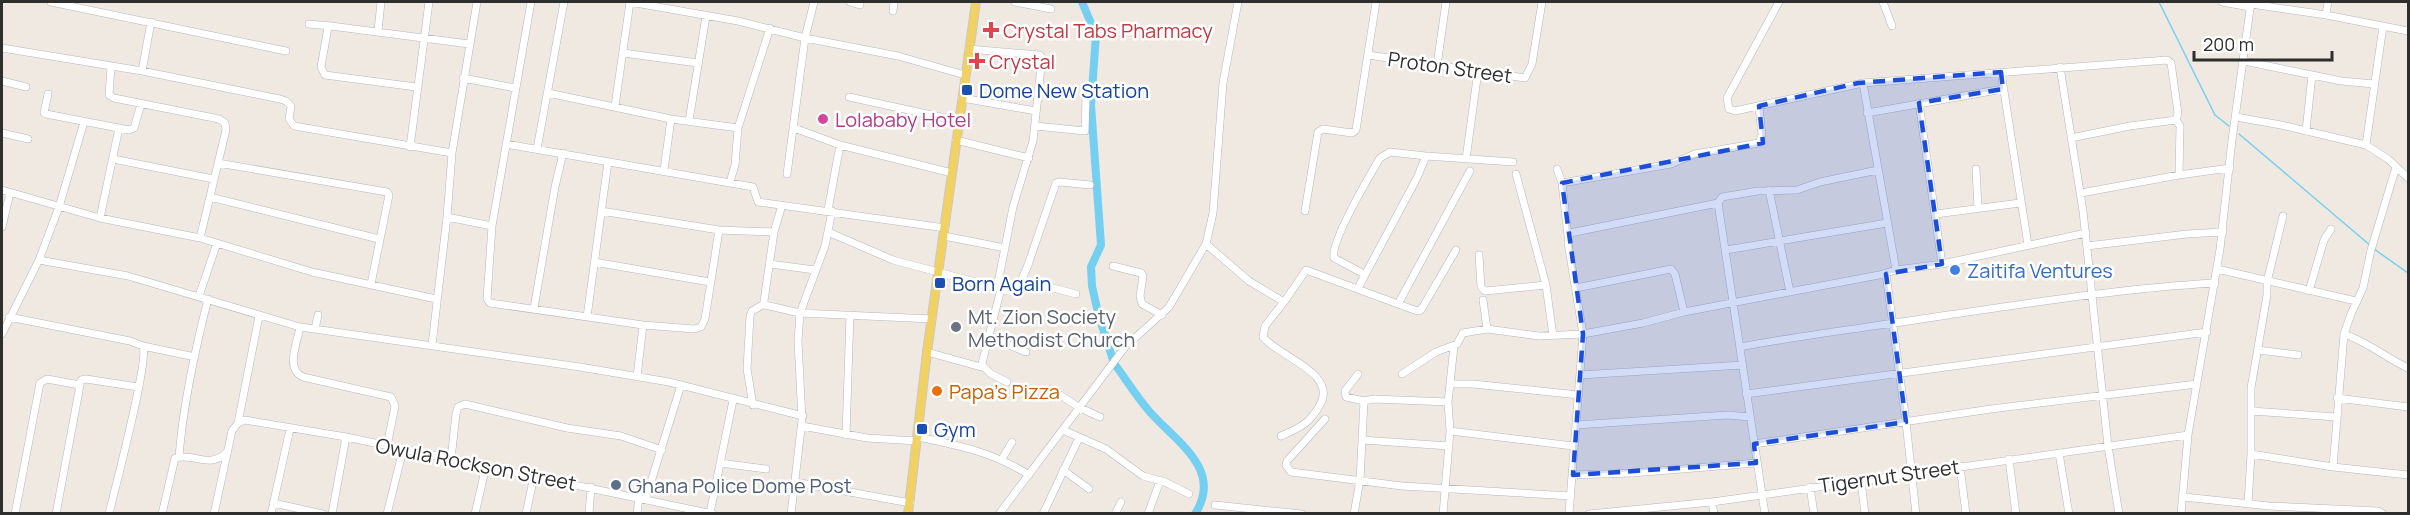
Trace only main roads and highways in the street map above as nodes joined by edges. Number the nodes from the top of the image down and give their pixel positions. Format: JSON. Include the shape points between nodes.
{"nodes":[{"id":1,"x":976,"y":2,"type":"edge"},
{"id":2,"x":908,"y":513,"type":"edge"}],
"edges":[{"from":1,"to":2,"type":"main road"}]}
